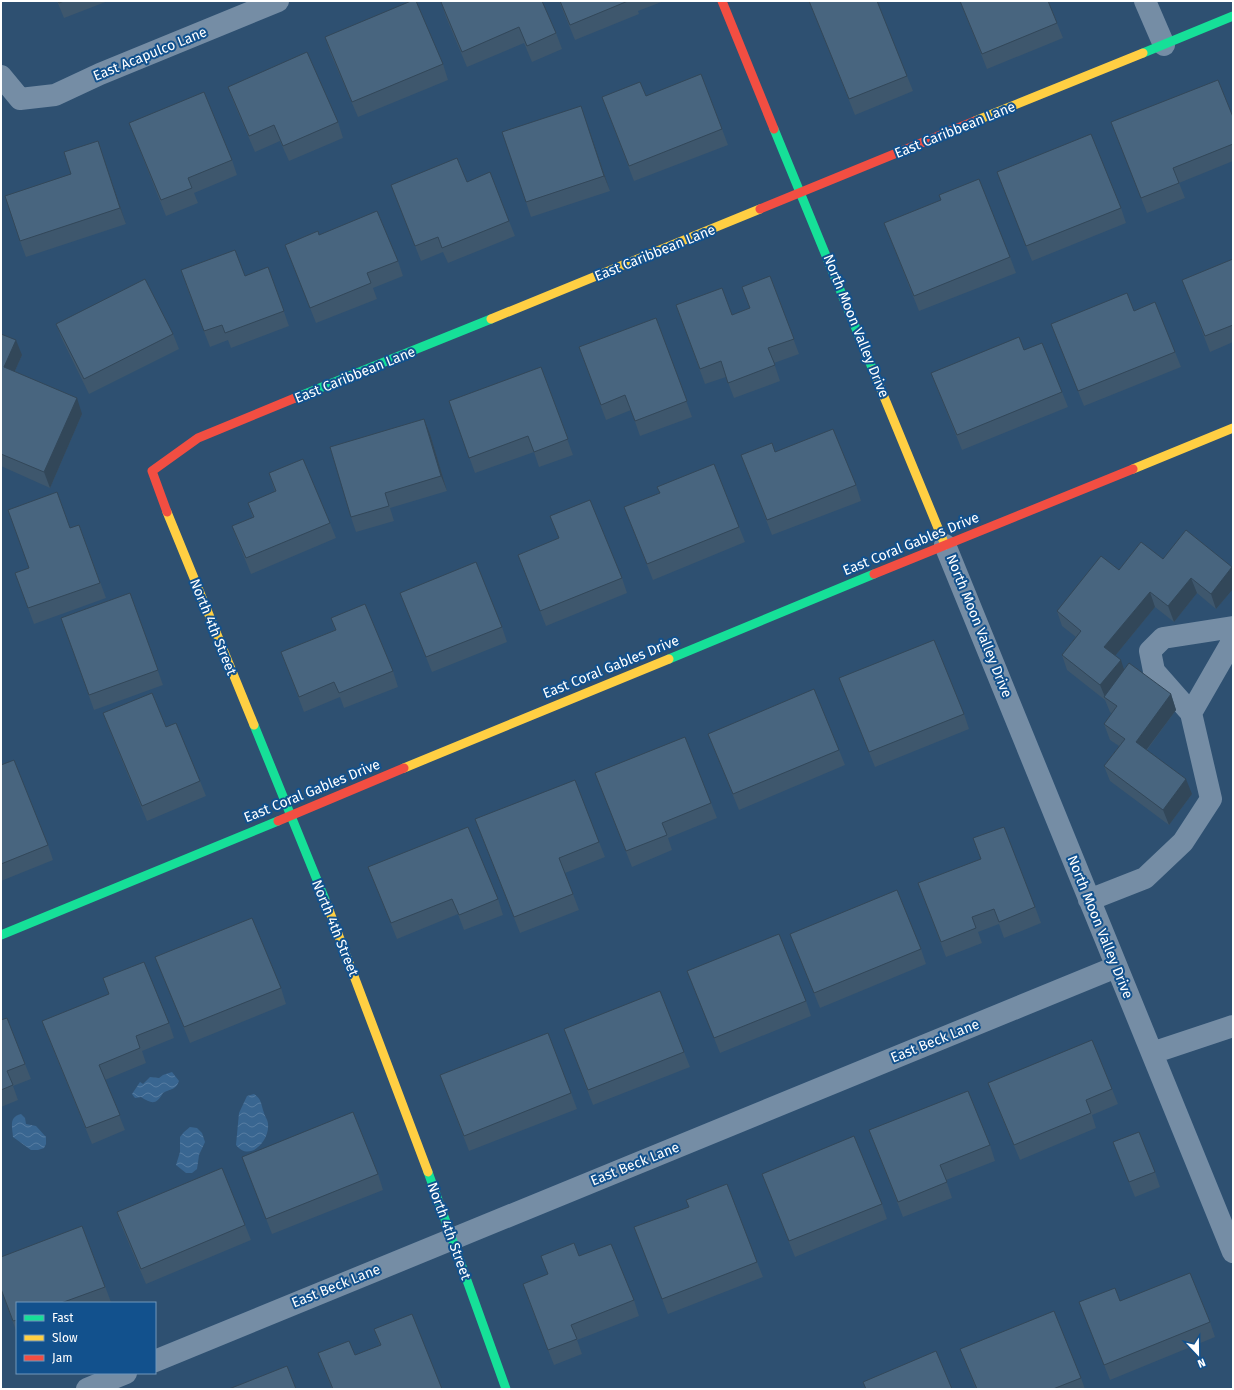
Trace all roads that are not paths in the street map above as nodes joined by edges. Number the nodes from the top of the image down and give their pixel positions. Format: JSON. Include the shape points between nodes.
{"nodes":[{"id":1,"x":278,"y":1,"type":"edge"},
{"id":2,"x":722,"y":1,"type":"edge"},
{"id":3,"x":1146,"y":1,"type":"edge"},
{"id":4,"x":1233,"y":16,"type":"edge"},
{"id":5,"x":1164,"y":44,"type":"junction"},
{"id":6,"x":1,"y":76,"type":"edge"},
{"id":7,"x":801,"y":194,"type":"junction"},
{"id":8,"x":1233,"y":428,"type":"edge"},
{"id":9,"x":152,"y":471,"type":"joint"},
{"id":10,"x":945,"y":545,"type":"junction"},
{"id":11,"x":1233,"y":627,"type":"edge"},
{"id":12,"x":1233,"y":640,"type":"edge"},
{"id":13,"x":1191,"y":713,"type":"junction"},
{"id":14,"x":291,"y":815,"type":"junction"},
{"id":15,"x":1089,"y":900,"type":"junction"},
{"id":16,"x":1,"y":935,"type":"edge"},
{"id":17,"x":1116,"y":967,"type":"junction"},
{"id":18,"x":1233,"y":1026,"type":"edge"},
{"id":19,"x":1152,"y":1054,"type":"junction"},
{"id":20,"x":452,"y":1238,"type":"junction"},
{"id":21,"x":1233,"y":1252,"type":"edge"},
{"id":22,"x":156,"y":1361,"type":"edge"},
{"id":23,"x":124,"y":1374,"type":"edge"},
{"id":24,"x":87,"y":1389,"type":"edge"},
{"id":25,"x":506,"y":1389,"type":"edge"}],
"edges":[{"from":1,"to":6,"type":"street","name":"East Acapulco Lane","via":[[54,95],[20,99]]},
{"from":2,"to":7,"type":"street","name":"North Moon Valley Drive"},
{"from":3,"to":5,"type":"street"},
{"from":4,"to":5,"type":"street","name":"East Caribbean Lane"},
{"from":5,"to":7,"type":"street","name":"East Caribbean Lane"},
{"from":7,"to":9,"type":"street","name":"East Caribbean Lane","via":[[198,438]]},
{"from":7,"to":10,"type":"street","name":"North Moon Valley Drive"},
{"from":8,"to":10,"type":"street","name":"East Coral Gables Drive"},
{"from":9,"to":14,"type":"street","name":"North 4th Street","via":[[173,529]]},
{"from":10,"to":14,"type":"street","name":"East Coral Gables Drive"},
{"from":10,"to":15,"type":"street","name":"North Moon Valley Drive"},
{"from":11,"to":13,"type":"street","via":[[1163,638],[1150,651],[1154,671]]},
{"from":12,"to":13,"type":"street"},
{"from":13,"to":15,"type":"street","via":[[1211,799],[1183,842],[1145,878]]},
{"from":14,"to":16,"type":"street","name":"East Coral Gables Drive"},
{"from":14,"to":20,"type":"street","name":"North 4th Street","via":[[370,1016]]},
{"from":15,"to":17,"type":"street","name":"North Moon Valley Drive"},
{"from":17,"to":19,"type":"street","name":"North Moon Valley Drive"},
{"from":17,"to":20,"type":"street","name":"East Beck Lane"},
{"from":18,"to":19,"type":"street"},
{"from":19,"to":21,"type":"street","name":"North Moon Valley Drive"},
{"from":20,"to":22,"type":"street","name":"East Beck Lane"},
{"from":20,"to":25,"type":"street","name":"North 4th Street"},
{"from":23,"to":24,"type":"street"}]}
